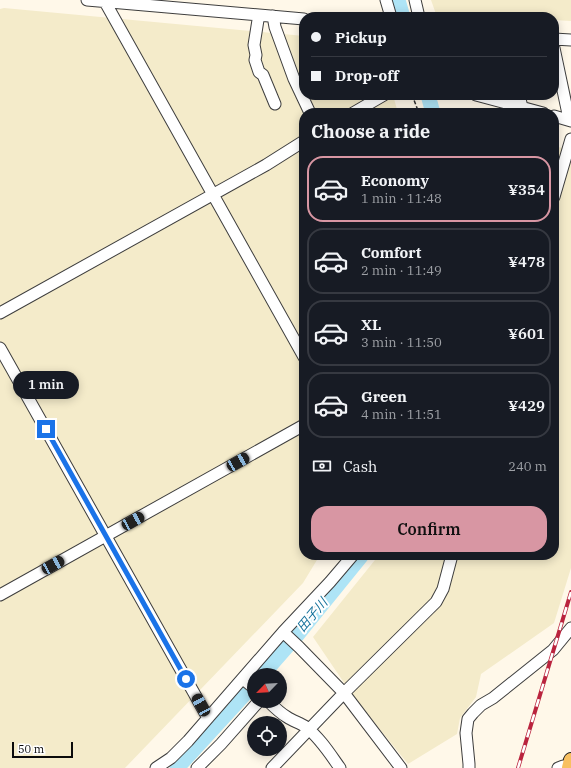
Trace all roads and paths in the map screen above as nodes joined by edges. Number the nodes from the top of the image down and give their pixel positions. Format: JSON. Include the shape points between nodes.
{"nodes":[{"id":1,"x":87,"y":0,"type":"edge"},
{"id":2,"x":386,"y":0,"type":"edge"},
{"id":3,"x":415,"y":0,"type":"edge"},
{"id":4,"x":104,"y":1,"type":"edge"},
{"id":5,"x":390,"y":12,"type":"edge"},
{"id":6,"x":418,"y":12,"type":"edge"},
{"id":7,"x":257,"y":15,"type":"junction"},
{"id":8,"x":273,"y":16,"type":"junction"},
{"id":9,"x":299,"y":19,"type":"edge"},
{"id":10,"x":559,"y":39,"type":"edge"},
{"id":11,"x":571,"y":40,"type":"edge"},
{"id":12,"x":559,"y":72,"type":"edge"},
{"id":13,"x":299,"y":90,"type":"edge"},
{"id":14,"x":375,"y":100,"type":"edge"},
{"id":15,"x":494,"y":100,"type":"edge"},
{"id":16,"x":520,"y":100,"type":"edge"},
{"id":17,"x":275,"y":104,"type":"dead end"},
{"id":18,"x":362,"y":108,"type":"edge"},
{"id":19,"x":522,"y":108,"type":"joint"},
{"id":20,"x":559,"y":117,"type":"edge"},
{"id":21,"x":571,"y":121,"type":"edge"},
{"id":22,"x":571,"y":139,"type":"edge"},
{"id":23,"x":299,"y":144,"type":"edge"},
{"id":24,"x":559,"y":180,"type":"edge"},
{"id":25,"x":212,"y":195,"type":"junction"},
{"id":26,"x":0,"y":313,"type":"edge"},
{"id":27,"x":0,"y":348,"type":"edge"},
{"id":28,"x":299,"y":348,"type":"edge"},
{"id":29,"x":299,"y":428,"type":"edge"},
{"id":30,"x":106,"y":536,"type":"junction"},
{"id":31,"x":349,"y":560,"type":"edge"},
{"id":32,"x":451,"y":560,"type":"edge"},
{"id":33,"x":0,"y":595,"type":"edge"},
{"id":34,"x":571,"y":628,"type":"edge"},
{"id":35,"x":285,"y":634,"type":"junction"},
{"id":36,"x":259,"y":668,"type":"edge"},
{"id":37,"x":247,"y":684,"type":"edge"},
{"id":38,"x":344,"y":693,"type":"junction"},
{"id":39,"x":253,"y":708,"type":"edge"},
{"id":40,"x":276,"y":708,"type":"edge"},
{"id":41,"x":208,"y":718,"type":"junction"},
{"id":42,"x":309,"y":730,"type":"junction"},
{"id":43,"x":156,"y":768,"type":"edge"},
{"id":44,"x":197,"y":768,"type":"edge"},
{"id":45,"x":272,"y":768,"type":"edge"},
{"id":46,"x":340,"y":768,"type":"edge"},
{"id":47,"x":401,"y":768,"type":"edge"},
{"id":48,"x":469,"y":768,"type":"edge"}],
"edges":[{"from":1,"to":4,"type":"street"},
{"from":2,"to":5,"type":"street"},
{"from":3,"to":6,"type":"street"},
{"from":4,"to":7,"type":"street"},
{"from":4,"to":25,"type":"street"},
{"from":7,"to":8,"type":"street"},
{"from":7,"to":17,"type":"street","via":[[255,60]]},
{"from":8,"to":9,"type":"street"},
{"from":8,"to":13,"type":"street"},
{"from":10,"to":11,"type":"street"},
{"from":12,"to":21,"type":"street"},
{"from":14,"to":18,"type":"street"},
{"from":15,"to":19,"type":"street"},
{"from":16,"to":19,"type":"street"},
{"from":20,"to":21,"type":"street"},
{"from":22,"to":24,"type":"street"},
{"from":23,"to":25,"type":"street"},
{"from":25,"to":26,"type":"street"},
{"from":25,"to":28,"type":"street"},
{"from":27,"to":30,"type":"street"},
{"from":29,"to":30,"type":"street"},
{"from":30,"to":33,"type":"street"},
{"from":30,"to":41,"type":"street"},
{"from":31,"to":35,"type":"street"},
{"from":32,"to":38,"type":"street","via":[[443,589],[436,602]]},
{"from":34,"to":48,"type":"street","via":[[553,650],[468,719],[466,733]]},
{"from":35,"to":36,"type":"street"},
{"from":35,"to":38,"type":"street"},
{"from":37,"to":41,"type":"street"},
{"from":38,"to":42,"type":"street"},
{"from":38,"to":47,"type":"street"},
{"from":39,"to":44,"type":"street"},
{"from":40,"to":42,"type":"street"},
{"from":41,"to":43,"type":"street","via":[[171,758]]},
{"from":42,"to":45,"type":"street"},
{"from":42,"to":46,"type":"street"}]}
